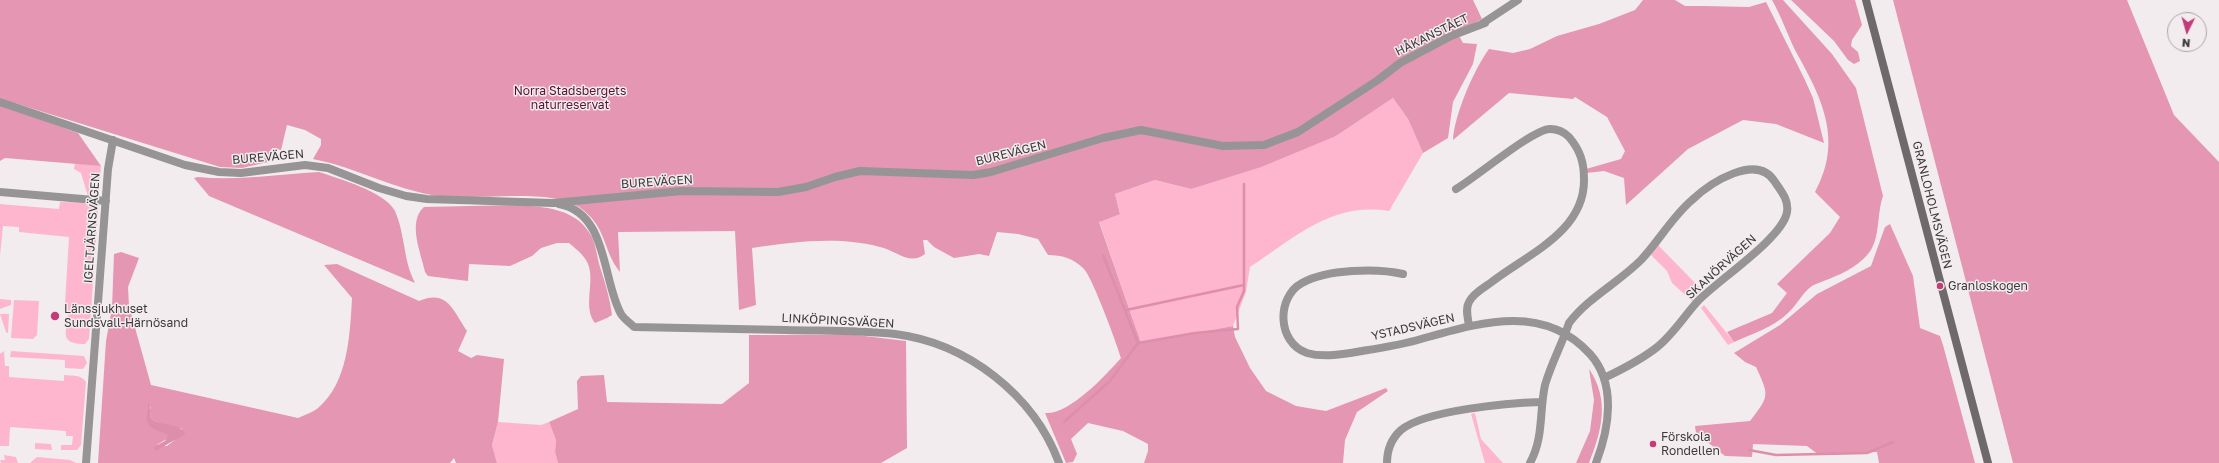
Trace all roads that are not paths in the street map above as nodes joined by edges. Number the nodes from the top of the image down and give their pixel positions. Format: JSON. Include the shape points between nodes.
{"nodes":[{"id":1,"x":1518,"y":0,"type":"edge"},
{"id":2,"x":1866,"y":0,"type":"edge"},
{"id":3,"x":0,"y":102,"type":"edge"},
{"id":4,"x":1317,"y":120,"type":"joint"},
{"id":5,"x":113,"y":140,"type":"junction"},
{"id":6,"x":1456,"y":189,"type":"dead end"},
{"id":7,"x":0,"y":192,"type":"edge"},
{"id":8,"x":106,"y":201,"type":"junction"},
{"id":9,"x":553,"y":203,"type":"junction"},
{"id":10,"x":1403,"y":274,"type":"dead end"},
{"id":11,"x":1469,"y":326,"type":"junction"},
{"id":12,"x":1566,"y":333,"type":"junction"},
{"id":13,"x":1604,"y":378,"type":"junction"},
{"id":14,"x":1542,"y":402,"type":"junction"},
{"id":15,"x":86,"y":463,"type":"edge"},
{"id":16,"x":1058,"y":463,"type":"edge"},
{"id":17,"x":1387,"y":463,"type":"edge"},
{"id":18,"x":1530,"y":463,"type":"edge"},
{"id":19,"x":1596,"y":463,"type":"edge"},
{"id":20,"x":1988,"y":463,"type":"edge"}],
"edges":[{"from":1,"to":4,"type":"street","name":"HÅKANSTÅET","via":[[1485,23],[1451,36],[1400,63]]},
{"from":2,"to":20,"type":"street","name":"GRANLOHOLMSVÄGEN"},
{"from":3,"to":5,"type":"street","name":"BUREVÄGEN"},
{"from":4,"to":9,"type":"street","name":"BUREVÄGEN","via":[[1282,139],[1264,145],[1223,146],[1141,130],[1103,138],[991,172],[973,175],[860,172],[778,192],[682,191]]},
{"from":5,"to":8,"type":"street","name":"IGELTJÄRNSVÄGEN"},
{"from":5,"to":9,"type":"street","name":"BUREVÄGEN","via":[[185,165],[219,172],[241,173],[306,165],[328,168],[378,188],[412,197],[454,201]]},
{"from":6,"to":11,"type":"street","via":[[1534,134],[1550,129],[1563,132],[1582,155],[1582,198],[1568,226],[1492,281],[1469,301]]},
{"from":7,"to":8,"type":"street"},
{"from":8,"to":15,"type":"street","name":"IGELTJÄRNSVÄGEN"},
{"from":9,"to":16,"type":"street","name":"LINKÖPINGSVÄGEN","via":[[571,207],[591,227],[598,239],[622,315],[634,327],[896,334],[935,344],[975,362],[1009,388],[1051,443]]},
{"from":10,"to":11,"type":"street","name":"YSTADSVÄGEN","via":[[1389,271],[1351,272],[1314,277],[1301,283],[1287,298],[1283,320],[1292,343],[1307,353],[1335,355],[1395,346]]},
{"from":11,"to":12,"type":"street","name":"YSTADSVÄGEN","via":[[1503,320],[1525,321]]},
{"from":12,"to":13,"type":"street","name":"YSTADSVÄGEN","via":[[1582,345],[1598,363]]},
{"from":12,"to":13,"type":"street","name":"SKANÖRVÄGEN","via":[[1568,324],[1583,306],[1641,260],[1691,200],[1743,170],[1756,168],[1771,176],[1787,201],[1788,211],[1785,219],[1763,246],[1698,301],[1657,347],[1629,367]]},
{"from":12,"to":14,"type":"street","name":"SKANÖRVÄGEN","via":[[1546,382]]},
{"from":13,"to":19,"type":"street","name":"YSTADSVÄGEN","via":[[1608,406],[1606,432]]},
{"from":14,"to":17,"type":"street","via":[[1479,408],[1436,416],[1409,425],[1400,431],[1388,448]]},
{"from":14,"to":18,"type":"street","name":"SKANÖRVÄGEN","via":[[1537,449]]}]}
